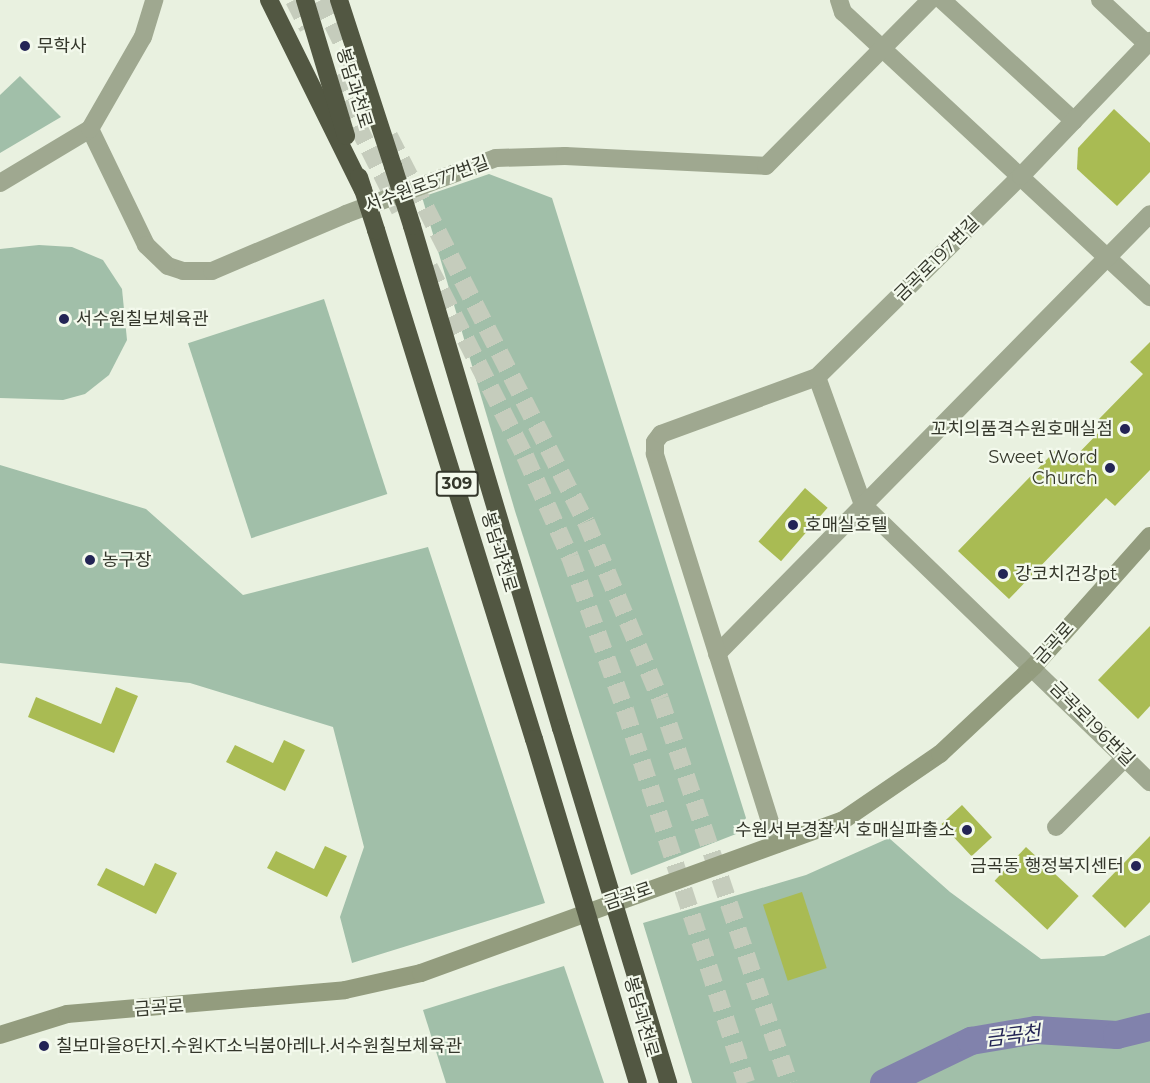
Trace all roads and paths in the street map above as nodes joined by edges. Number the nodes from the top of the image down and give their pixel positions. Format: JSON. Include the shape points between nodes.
{"nodes":[{"id":1,"x":154,"y":0,"type":"edge"},
{"id":2,"x":269,"y":0,"type":"edge"},
{"id":3,"x":304,"y":0,"type":"edge"},
{"id":4,"x":339,"y":0,"type":"edge"},
{"id":5,"x":839,"y":0,"type":"edge"},
{"id":6,"x":930,"y":0,"type":"edge"},
{"id":7,"x":942,"y":0,"type":"edge"},
{"id":8,"x":1100,"y":0,"type":"edge"},
{"id":9,"x":1149,"y":43,"type":"edge"},
{"id":10,"x":880,"y":47,"type":"junction"},
{"id":11,"x":1074,"y":121,"type":"junction"},
{"id":12,"x":90,"y":129,"type":"junction"},
{"id":13,"x":1021,"y":176,"type":"junction"},
{"id":14,"x":0,"y":183,"type":"edge"},
{"id":15,"x":361,"y":184,"type":"junction"},
{"id":16,"x":1150,"y":214,"type":"edge"},
{"id":17,"x":1108,"y":257,"type":"junction"},
{"id":18,"x":1150,"y":297,"type":"edge"},
{"id":19,"x":817,"y":377,"type":"junction"},
{"id":20,"x":863,"y":505,"type":"junction"},
{"id":21,"x":1150,"y":536,"type":"edge"},
{"id":22,"x":717,"y":654,"type":"junction"},
{"id":23,"x":1034,"y":666,"type":"junction"},
{"id":24,"x":1125,"y":759,"type":"junction"},
{"id":25,"x":1150,"y":782,"type":"edge"},
{"id":26,"x":1056,"y":827,"type":"dead end"},
{"id":27,"x":777,"y":844,"type":"junction"},
{"id":28,"x":0,"y":1035,"type":"edge"},
{"id":29,"x":638,"y":1083,"type":"edge"},
{"id":30,"x":668,"y":1083,"type":"edge"}],
"edges":[{"from":1,"to":12,"type":"street","via":[[143,37]]},
{"from":2,"to":15,"type":"highway"},
{"from":3,"to":15,"type":"highway","name":"봉담과천로","number":"309"},
{"from":4,"to":30,"type":"highway","name":"봉담과천로","number":"309","bridge":true,"via":[[412,226]]},
{"from":5,"to":10,"type":"street","via":[[843,12]]},
{"from":6,"to":10,"type":"street","name":"서수원로577번길"},
{"from":7,"to":11,"type":"street"},
{"from":8,"to":9,"type":"street"},
{"from":9,"to":11,"type":"street","name":"금곡로197번길"},
{"from":10,"to":12,"type":"street","name":"서수원로577번길","via":[[766,166],[565,156],[496,158],[212,270],[183,271],[168,266],[146,245]]},
{"from":10,"to":13,"type":"street"},
{"from":11,"to":13,"type":"street","name":"금곡로197번길"},
{"from":12,"to":14,"type":"street"},
{"from":13,"to":17,"type":"street"},
{"from":13,"to":19,"type":"street","name":"금곡로197번길"},
{"from":15,"to":29,"type":"highway","name":"봉담과천로","number":"309","bridge":true},
{"from":16,"to":17,"type":"street"},
{"from":17,"to":18,"type":"street"},
{"from":17,"to":20,"type":"street"},
{"from":19,"to":20,"type":"street"},
{"from":19,"to":22,"type":"street","via":[[661,434],[655,442],[655,454]]},
{"from":20,"to":22,"type":"street"},
{"from":20,"to":23,"type":"street"},
{"from":21,"to":23,"type":"main road","name":"금곡로"},
{"from":22,"to":27,"type":"street"},
{"from":23,"to":24,"type":"street","name":"금곡로196번길"},
{"from":23,"to":27,"type":"main road","name":"금곡로","via":[[940,754],[842,820]]},
{"from":24,"to":25,"type":"street","name":"금곡로196번길"},
{"from":24,"to":26,"type":"street"},
{"from":27,"to":28,"type":"main road","name":"금곡로","via":[[421,973],[345,990],[67,1014]]}]}
